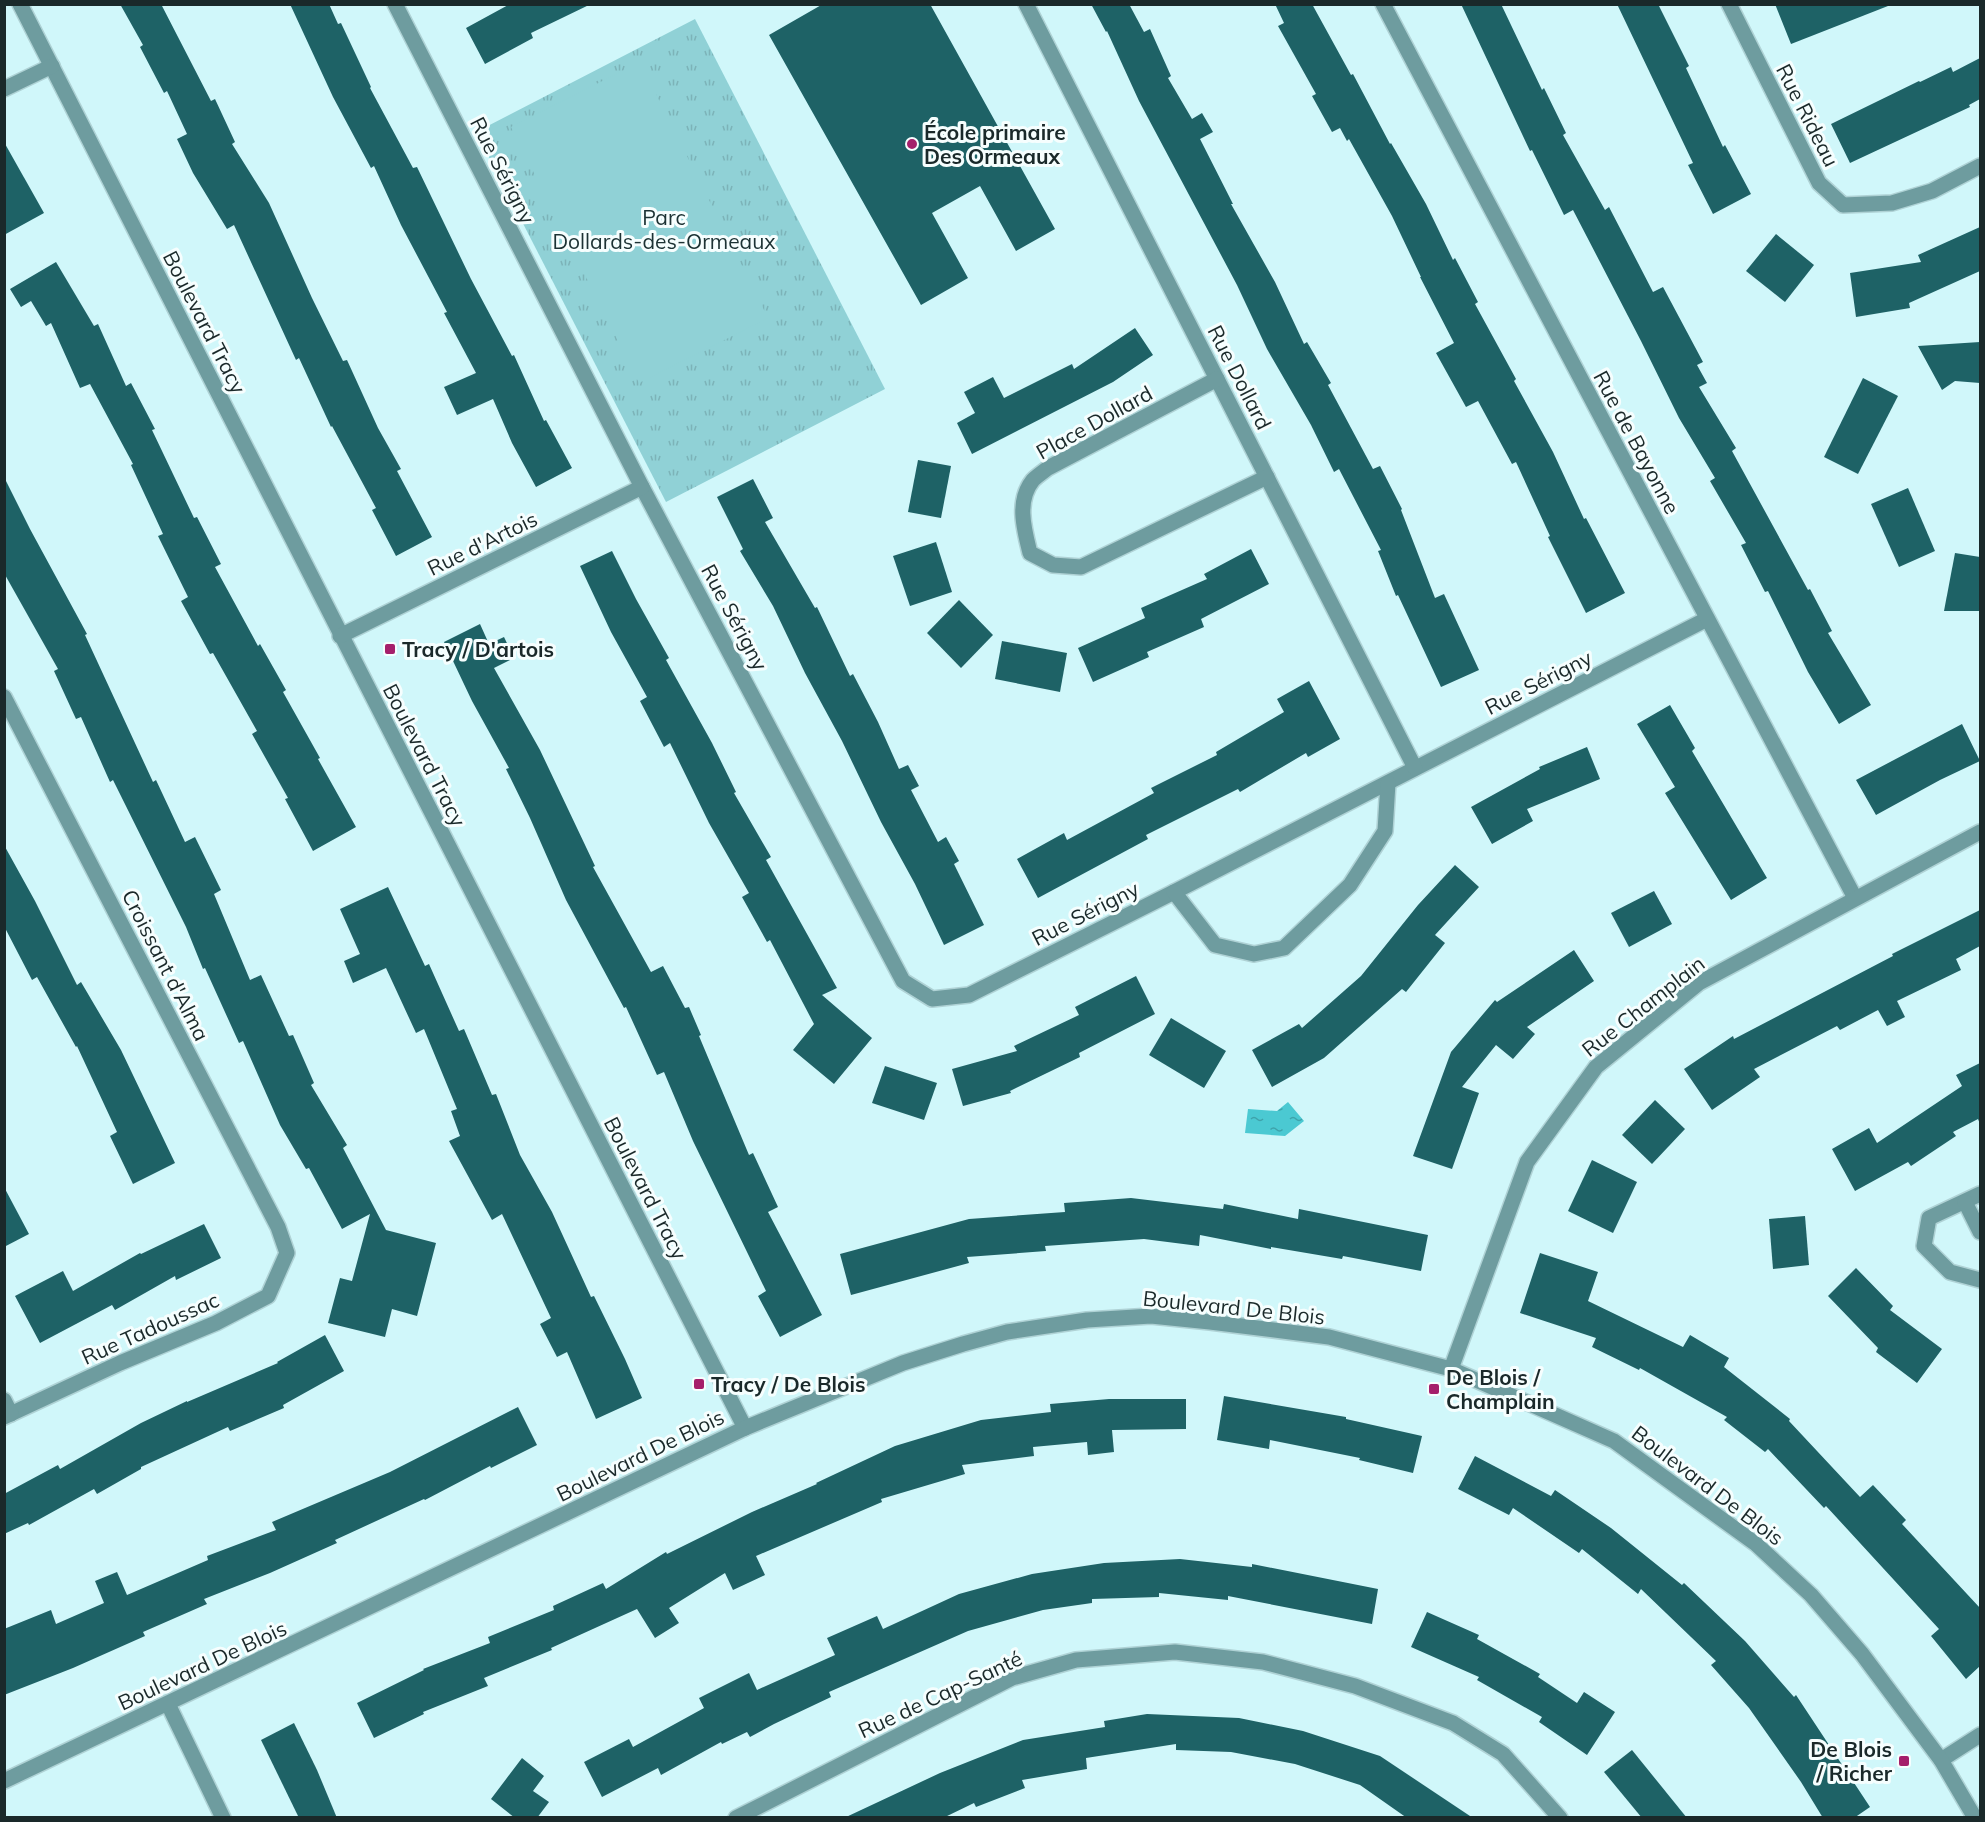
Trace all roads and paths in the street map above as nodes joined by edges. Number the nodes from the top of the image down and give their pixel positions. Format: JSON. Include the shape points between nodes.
{"nodes":[{"id":1,"x":20,"y":4,"type":"edge"},
{"id":2,"x":394,"y":4,"type":"edge"},
{"id":3,"x":1026,"y":4,"type":"edge"},
{"id":4,"x":1383,"y":4,"type":"edge"},
{"id":5,"x":1729,"y":4,"type":"edge"},
{"id":6,"x":52,"y":66,"type":"junction"},
{"id":7,"x":4,"y":89,"type":"edge"},
{"id":8,"x":1980,"y":166,"type":"edge"},
{"id":9,"x":1217,"y":379,"type":"junction"},
{"id":10,"x":1267,"y":477,"type":"junction"},
{"id":11,"x":642,"y":487,"type":"junction"},
{"id":12,"x":1707,"y":619,"type":"junction"},
{"id":13,"x":340,"y":636,"type":"junction"},
{"id":14,"x":4,"y":697,"type":"edge"},
{"id":15,"x":1415,"y":768,"type":"junction"},
{"id":16,"x":1388,"y":783,"type":"junction"},
{"id":17,"x":1980,"y":832,"type":"edge"},
{"id":18,"x":1174,"y":892,"type":"junction"},
{"id":19,"x":1855,"y":898,"type":"junction"},
{"id":20,"x":1980,"y":1194,"type":"edge"},
{"id":21,"x":1965,"y":1202,"type":"junction"},
{"id":22,"x":1980,"y":1232,"type":"edge"},
{"id":23,"x":287,"y":1253,"type":"joint"},
{"id":24,"x":1980,"y":1280,"type":"edge"},
{"id":25,"x":1451,"y":1369,"type":"junction"},
{"id":26,"x":7,"y":1410,"type":"edge"},
{"id":27,"x":745,"y":1428,"type":"junction"},
{"id":28,"x":168,"y":1704,"type":"junction"},
{"id":29,"x":1980,"y":1735,"type":"edge"},
{"id":30,"x":1941,"y":1760,"type":"junction"},
{"id":31,"x":4,"y":1781,"type":"edge"},
{"id":32,"x":223,"y":1818,"type":"edge"},
{"id":33,"x":736,"y":1818,"type":"edge"},
{"id":34,"x":1560,"y":1818,"type":"edge"},
{"id":35,"x":1975,"y":1818,"type":"edge"}],
"edges":[{"from":1,"to":6,"type":"street","name":"Boulevard Tracy"},
{"from":2,"to":11,"type":"street","name":"Rue Sérigny"},
{"from":3,"to":9,"type":"street","name":"Rue Dollard"},
{"from":4,"to":12,"type":"street","name":"Rue de Bayonne"},
{"from":5,"to":8,"type":"street","name":"Rue Rideau","via":[[1819,183],[1843,205],[1892,203],[1932,191]]},
{"from":6,"to":7,"type":"street"},
{"from":6,"to":13,"type":"street","name":"Boulevard Tracy"},
{"from":9,"to":10,"type":"street","name":"Rue Dollard"},
{"from":9,"to":10,"type":"street","name":"Place Dollard","via":[[1048,468],[1033,481],[1022,509],[1030,553],[1053,565],[1080,567]]},
{"from":10,"to":15,"type":"street","name":"Rue Dollard"},
{"from":11,"to":13,"type":"street","name":"Rue d'Artois"},
{"from":11,"to":18,"type":"street","name":"Rue Sérigny","via":[[903,981],[932,999],[969,995]]},
{"from":12,"to":15,"type":"street","name":"Rue Sérigny"},
{"from":12,"to":19,"type":"street","name":"Rue de Bayonne"},
{"from":13,"to":27,"type":"street","name":"Boulevard Tracy"},
{"from":14,"to":23,"type":"street","name":"Croissant d'Alma","via":[[278,1227]]},
{"from":15,"to":16,"type":"street","name":"Rue Sérigny"},
{"from":16,"to":18,"type":"street","name":"Rue Sérigny"},
{"from":16,"to":18,"type":"street","via":[[1385,831],[1350,885],[1284,948],[1254,954],[1215,945]]},
{"from":17,"to":19,"type":"street","name":"Rue Champlain"},
{"from":19,"to":25,"type":"street","name":"Rue Champlain","via":[[1699,983],[1596,1067],[1527,1162]]},
{"from":20,"to":21,"type":"street"},
{"from":21,"to":22,"type":"street"},
{"from":21,"to":24,"type":"street","via":[[1929,1218],[1924,1246],[1950,1272]]},
{"from":23,"to":26,"type":"street","name":"Rue Tadoussac","via":[[268,1296],[216,1323]]},
{"from":25,"to":27,"type":"street","name":"Boulevard De Blois","via":[[1317,1336],[1151,1316],[1087,1320],[1007,1332],[943,1350]]},
{"from":25,"to":30,"type":"street","name":"Boulevard De Blois","via":[[1614,1441],[1756,1544],[1811,1595],[1862,1654]]},
{"from":27,"to":28,"type":"street","name":"Boulevard De Blois"},
{"from":28,"to":31,"type":"street","name":"Boulevard De Blois"},
{"from":28,"to":32,"type":"street"},
{"from":29,"to":30,"type":"street"},
{"from":30,"to":35,"type":"street","name":"Boulevard De Blois"},
{"from":33,"to":34,"type":"street","name":"Rue de Cap-Santé","via":[[1012,1678],[1076,1660],[1176,1652],[1263,1662],[1355,1686],[1453,1723],[1503,1754]]}]}
